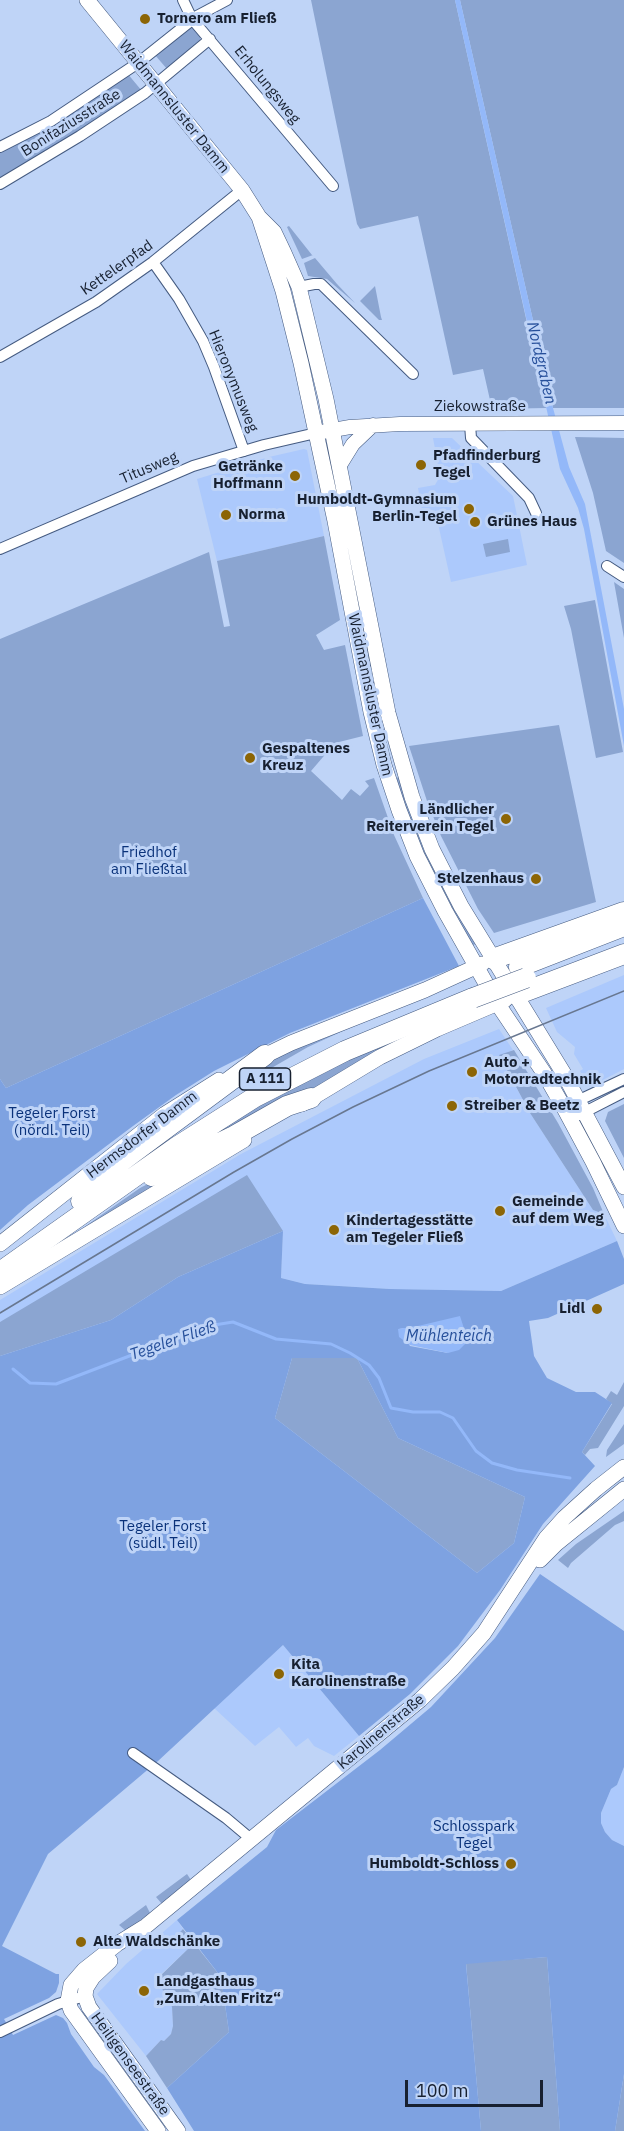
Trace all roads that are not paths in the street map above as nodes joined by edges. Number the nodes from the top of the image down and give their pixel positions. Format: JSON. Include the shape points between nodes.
{"nodes":[{"id":1,"x":87,"y":0,"type":"edge"},
{"id":2,"x":183,"y":0,"type":"edge"},
{"id":3,"x":227,"y":0,"type":"edge"},
{"id":4,"x":192,"y":19,"type":"junction"},
{"id":5,"x":210,"y":39,"type":"junction"},
{"id":6,"x":138,"y":63,"type":"junction"},
{"id":7,"x":155,"y":84,"type":"junction"},
{"id":8,"x":0,"y":147,"type":"edge"},
{"id":9,"x":0,"y":184,"type":"edge"},
{"id":10,"x":333,"y":186,"type":"dead end"},
{"id":11,"x":242,"y":190,"type":"junction"},
{"id":12,"x":259,"y":217,"type":"junction"},
{"id":13,"x":153,"y":262,"type":"junction"},
{"id":14,"x":299,"y":287,"type":"junction"},
{"id":15,"x":283,"y":291,"type":"junction"},
{"id":16,"x":0,"y":357,"type":"edge"},
{"id":17,"x":413,"y":374,"type":"dead end"},
{"id":18,"x":624,"y":423,"type":"edge"},
{"id":19,"x":470,"y":424,"type":"junction"},
{"id":20,"x":373,"y":425,"type":"junction"},
{"id":21,"x":332,"y":430,"type":"junction"},
{"id":22,"x":316,"y":433,"type":"junction"},
{"id":23,"x":244,"y":451,"type":"junction"},
{"id":24,"x":340,"y":465,"type":"junction"},
{"id":25,"x":536,"y":513,"type":"dead end"},
{"id":26,"x":0,"y":549,"type":"edge"},
{"id":27,"x":607,"y":566,"type":"dead end"},
{"id":28,"x":624,"y":577,"type":"edge"},
{"id":29,"x":624,"y":912,"type":"edge"},
{"id":30,"x":624,"y":926,"type":"edge"},
{"id":31,"x":624,"y":940,"type":"edge"},
{"id":32,"x":624,"y":954,"type":"edge"},
{"id":33,"x":484,"y":963,"type":"junction"},
{"id":34,"x":523,"y":972,"type":"junction"},
{"id":35,"x":470,"y":993,"type":"junction"},
{"id":36,"x":516,"y":995,"type":"junction"},
{"id":37,"x":497,"y":1003,"type":"junction"},
{"id":38,"x":265,"y":1055,"type":"junction"},
{"id":39,"x":624,"y":1079,"type":"edge"},
{"id":40,"x":624,"y":1092,"type":"edge"},
{"id":41,"x":311,"y":1098,"type":"junction"},
{"id":42,"x":582,"y":1106,"type":"junction"},
{"id":43,"x":567,"y":1113,"type":"junction"},
{"id":44,"x":624,"y":1187,"type":"edge"},
{"id":45,"x":81,"y":1201,"type":"junction"},
{"id":46,"x":624,"y":1226,"type":"edge"},
{"id":47,"x":0,"y":1244,"type":"edge"},
{"id":48,"x":3,"y":1266,"type":"edge"},
{"id":49,"x":0,"y":1287,"type":"edge"},
{"id":50,"x":624,"y":1467,"type":"edge"},
{"id":51,"x":624,"y":1489,"type":"edge"},
{"id":52,"x":499,"y":1612,"type":"junction"},
{"id":53,"x":133,"y":1753,"type":"dead end"},
{"id":54,"x":251,"y":1839,"type":"junction"},
{"id":55,"x":147,"y":1926,"type":"junction"},
{"id":56,"x":85,"y":1996,"type":"junction"},
{"id":57,"x":68,"y":2001,"type":"junction"},
{"id":58,"x":0,"y":2032,"type":"edge"},
{"id":59,"x":158,"y":2131,"type":"edge"},
{"id":60,"x":178,"y":2131,"type":"edge"}],
"edges":[{"from":1,"to":6,"type":"main road","name":"Waidmannsluster Damm"},
{"from":2,"to":4,"type":"street","name":"Erholungsweg"},
{"from":3,"to":4,"type":"street","name":"Bonifaziusstraße"},
{"from":4,"to":5,"type":"street","name":"Erholungsweg"},
{"from":4,"to":6,"type":"street","name":"Bonifaziusstraße"},
{"from":5,"to":7,"type":"street","name":"Bonifaziusstraße"},
{"from":5,"to":10,"type":"street","name":"Erholungsweg"},
{"from":6,"to":7,"type":"main road","name":"Waidmannsluster Damm"},
{"from":6,"to":8,"type":"street","name":"Bonifaziusstraße","via":[[51,121]]},
{"from":7,"to":9,"type":"street","name":"Bonifaziusstraße","via":[[80,136]]},
{"from":7,"to":11,"type":"main road","name":"Waidmannsluster Damm"},
{"from":11,"to":12,"type":"main road","name":"Waidmannsluster Damm"},
{"from":11,"to":13,"type":"street","name":"Kettelerpfad"},
{"from":12,"to":14,"type":"main road","name":"Waidmannsluster Damm","via":[[274,232]]},
{"from":12,"to":15,"type":"main road","name":"Waidmannsluster Damm"},
{"from":13,"to":16,"type":"street","name":"Kettelerpfad","via":[[96,302]]},
{"from":13,"to":23,"type":"street","name":"Hieronymusweg","via":[[203,341]]},
{"from":14,"to":15,"type":"main road"},
{"from":14,"to":17,"type":"street","via":[[321,285]]},
{"from":14,"to":21,"type":"main road","name":"Waidmannsluster Damm"},
{"from":15,"to":22,"type":"main road","name":"Waidmannsluster Damm"},
{"from":18,"to":19,"type":"street","name":"Ziekowstraße"},
{"from":19,"to":20,"type":"street","name":"Ziekowstraße"},
{"from":19,"to":25,"type":"street","via":[[471,438],[529,498]]},
{"from":20,"to":21,"type":"street","name":"Ziekowstraße"},
{"from":20,"to":24,"type":"street","via":[[353,444]]},
{"from":21,"to":22,"type":"street","name":"Ziekowstraße"},
{"from":21,"to":24,"type":"main road","name":"Waidmannsluster Damm"},
{"from":22,"to":23,"type":"street","name":"Titusweg"},
{"from":22,"to":33,"type":"main road","name":"Waidmannsluster Damm","via":[[384,765],[417,856]]},
{"from":23,"to":26,"type":"street","name":"Titusweg","via":[[192,466]]},
{"from":24,"to":33,"type":"main road","name":"Waidmannsluster Damm","via":[[401,763],[432,849]]},
{"from":27,"to":28,"type":"street"},
{"from":29,"to":33,"type":"highway"},
{"from":30,"to":34,"type":"highway","number":"A 111"},
{"from":31,"to":34,"type":"highway","number":"A 111"},
{"from":32,"to":36,"type":"highway"},
{"from":33,"to":36,"type":"main road","name":"Waidmannsluster Damm"},
{"from":33,"to":37,"type":"main road","name":"Waidmannsluster Damm"},
{"from":33,"to":38,"type":"main road","name":"Hermsdorfer Damm"},
{"from":34,"to":35,"type":"highway","number":"A 111"},
{"from":35,"to":45,"type":"highway","number":"A 111","via":[[351,1036],[254,1085],[178,1131]]},
{"from":35,"to":48,"type":"highway","number":"A 111","via":[[255,1097]]},
{"from":36,"to":37,"type":"main road"},
{"from":36,"to":42,"type":"main road","name":"Waidmannsluster Damm"},
{"from":37,"to":41,"type":"main road","via":[[408,1042]]},
{"from":37,"to":43,"type":"main road","name":"Waidmannsluster Damm"},
{"from":38,"to":45,"type":"highway","via":[[114,1167]]},
{"from":38,"to":47,"type":"main road","name":"Hermsdorfer Damm","via":[[165,1114]]},
{"from":39,"to":42,"type":"street"},
{"from":40,"to":42,"type":"street"},
{"from":41,"to":48,"type":"highway","via":[[287,1106],[148,1178],[47,1245]]},
{"from":41,"to":49,"type":"main road"},
{"from":42,"to":43,"type":"street"},
{"from":42,"to":44,"type":"main road","name":"Waidmannsluster Damm"},
{"from":43,"to":46,"type":"main road","name":"Waidmannsluster Damm"},
{"from":45,"to":48,"type":"highway","number":"A 111"},
{"from":50,"to":52,"type":"main road","name":"Karolinenstraße","via":[[546,1538]]},
{"from":51,"to":52,"type":"main road","name":"Karolinenstraße","via":[[549,1551]]},
{"from":52,"to":54,"type":"main road","name":"Karolinenstraße","via":[[469,1650],[420,1700]]},
{"from":53,"to":54,"type":"street"},
{"from":54,"to":55,"type":"main road","name":"Karolinenstraße"},
{"from":55,"to":56,"type":"main road","name":"Karolinenstraße","via":[[93,1977]]},
{"from":55,"to":57,"type":"main road","name":"Karolinenstraße","via":[[117,1944],[77,1977],[69,1988]]},
{"from":56,"to":57,"type":"street"},
{"from":56,"to":60,"type":"main road","name":"Heiligenseestraße"},
{"from":57,"to":58,"type":"street"},
{"from":57,"to":59,"type":"main road","name":"Heiligenseestraße"}]}
